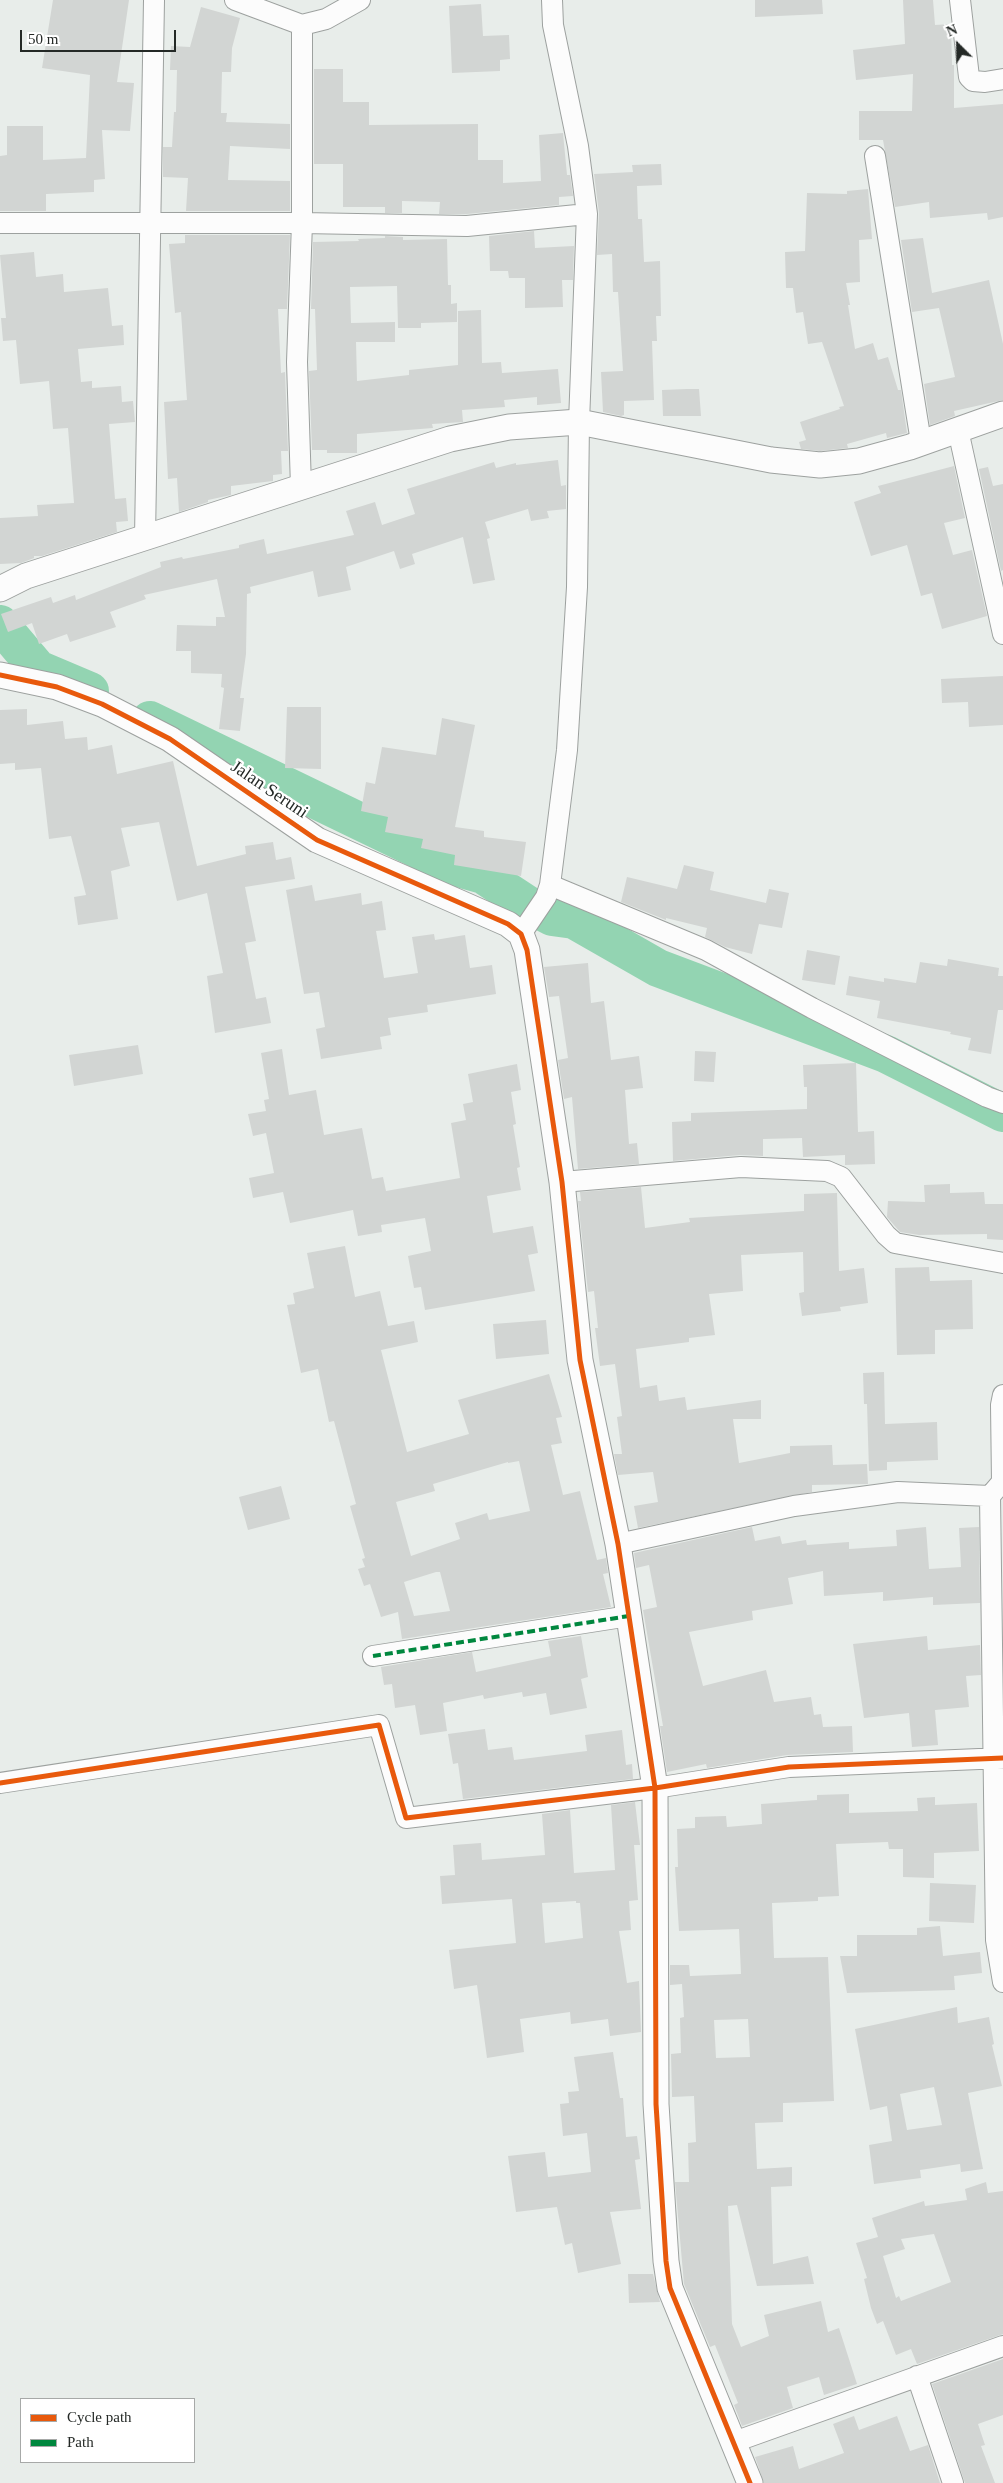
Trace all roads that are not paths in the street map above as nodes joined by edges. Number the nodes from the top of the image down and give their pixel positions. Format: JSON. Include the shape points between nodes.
{"nodes":[{"id":1,"x":154,"y":0,"type":"edge"},
{"id":2,"x":235,"y":0,"type":"edge"},
{"id":3,"x":360,"y":0,"type":"edge"},
{"id":4,"x":552,"y":0,"type":"edge"},
{"id":5,"x":960,"y":0,"type":"edge"},
{"id":6,"x":302,"y":26,"type":"junction"},
{"id":7,"x":1003,"y":80,"type":"edge"},
{"id":8,"x":875,"y":156,"type":"dead end"},
{"id":9,"x":587,"y":214,"type":"junction"},
{"id":10,"x":0,"y":222,"type":"edge"},
{"id":11,"x":151,"y":223,"type":"junction"},
{"id":12,"x":302,"y":223,"type":"junction"},
{"id":13,"x":1003,"y":414,"type":"edge"},
{"id":14,"x":579,"y":422,"type":"junction"},
{"id":15,"x":958,"y":430,"type":"junction"},
{"id":16,"x":921,"y":442,"type":"junction"},
{"id":17,"x":301,"y":487,"type":"junction"},
{"id":18,"x":145,"y":537,"type":"junction"},
{"id":19,"x":0,"y":589,"type":"edge"},
{"id":20,"x":1003,"y":634,"type":"edge"},
{"id":21,"x":0,"y":675,"type":"edge"},
{"id":22,"x":548,"y":891,"type":"junction"},
{"id":23,"x":526,"y":927,"type":"junction"},
{"id":24,"x":1003,"y":1103,"type":"edge"},
{"id":25,"x":562,"y":1182,"type":"junction"},
{"id":26,"x":1003,"y":1263,"type":"edge"},
{"id":27,"x":1003,"y":1395,"type":"edge"},
{"id":28,"x":990,"y":1496,"type":"junction"},
{"id":29,"x":618,"y":1544,"type":"junction"},
{"id":30,"x":628,"y":1616,"type":"junction"},
{"id":31,"x":373,"y":1656,"type":"dead end"},
{"id":32,"x":999,"y":1758,"type":"edge"},
{"id":33,"x":0,"y":1783,"type":"edge"},
{"id":34,"x":655,"y":1788,"type":"junction"},
{"id":35,"x":1003,"y":1982,"type":"edge"},
{"id":36,"x":1003,"y":2346,"type":"edge"},
{"id":37,"x":917,"y":2376,"type":"junction"},
{"id":38,"x":734,"y":2442,"type":"junction"},
{"id":39,"x":750,"y":2483,"type":"edge"},
{"id":40,"x":953,"y":2483,"type":"edge"}],
"edges":[{"from":1,"to":11,"type":"street"},
{"from":2,"to":6,"type":"street"},
{"from":3,"to":6,"type":"street","via":[[326,19]]},
{"from":4,"to":9,"type":"street","via":[[553,25],[578,146]]},
{"from":5,"to":7,"type":"street","via":[[969,77],[973,81]]},
{"from":6,"to":12,"type":"street"},
{"from":8,"to":16,"type":"street"},
{"from":9,"to":12,"type":"street","via":[[468,226]]},
{"from":9,"to":14,"type":"street"},
{"from":10,"to":11,"type":"street"},
{"from":11,"to":12,"type":"street"},
{"from":11,"to":18,"type":"street"},
{"from":12,"to":17,"type":"street","via":[[297,362]]},
{"from":13,"to":15,"type":"street"},
{"from":14,"to":16,"type":"street","via":[[771,460],[820,465],[859,461]]},
{"from":14,"to":17,"type":"street","via":[[509,427],[450,439]]},
{"from":14,"to":22,"type":"street","via":[[577,587],[568,741]]},
{"from":15,"to":16,"type":"street"},
{"from":15,"to":20,"type":"street"},
{"from":17,"to":18,"type":"street"},
{"from":18,"to":19,"type":"street","via":[[26,576]]},
{"from":21,"to":23,"type":"street","name":"Jalan Seruni","via":[[57,687],[102,704],[170,739],[317,840],[508,924]]},
{"from":22,"to":23,"type":"street"},
{"from":22,"to":24,"type":"street","via":[[706,950],[812,1008]]},
{"from":23,"to":25,"type":"street"},
{"from":25,"to":26,"type":"street","via":[[741,1167],[827,1171],[841,1176],[895,1243]]},
{"from":25,"to":29,"type":"street","via":[[580,1360]]},
{"from":27,"to":28,"type":"street","via":[[1002,1482]]},
{"from":28,"to":29,"type":"street","via":[[888,1494],[794,1506]]},
{"from":28,"to":32,"type":"street"},
{"from":29,"to":30,"type":"street"},
{"from":30,"to":31,"type":"street"},
{"from":30,"to":34,"type":"street"},
{"from":32,"to":34,"type":"street","via":[[789,1767]]},
{"from":32,"to":35,"type":"street","via":[[996,1940]]},
{"from":33,"to":34,"type":"street","via":[[379,1725],[406,1818]]},
{"from":34,"to":38,"type":"street","via":[[656,2104],[666,2261],[670,2288]]},
{"from":36,"to":37,"type":"street"},
{"from":37,"to":38,"type":"street"},
{"from":37,"to":40,"type":"street"},
{"from":38,"to":39,"type":"street"}]}
